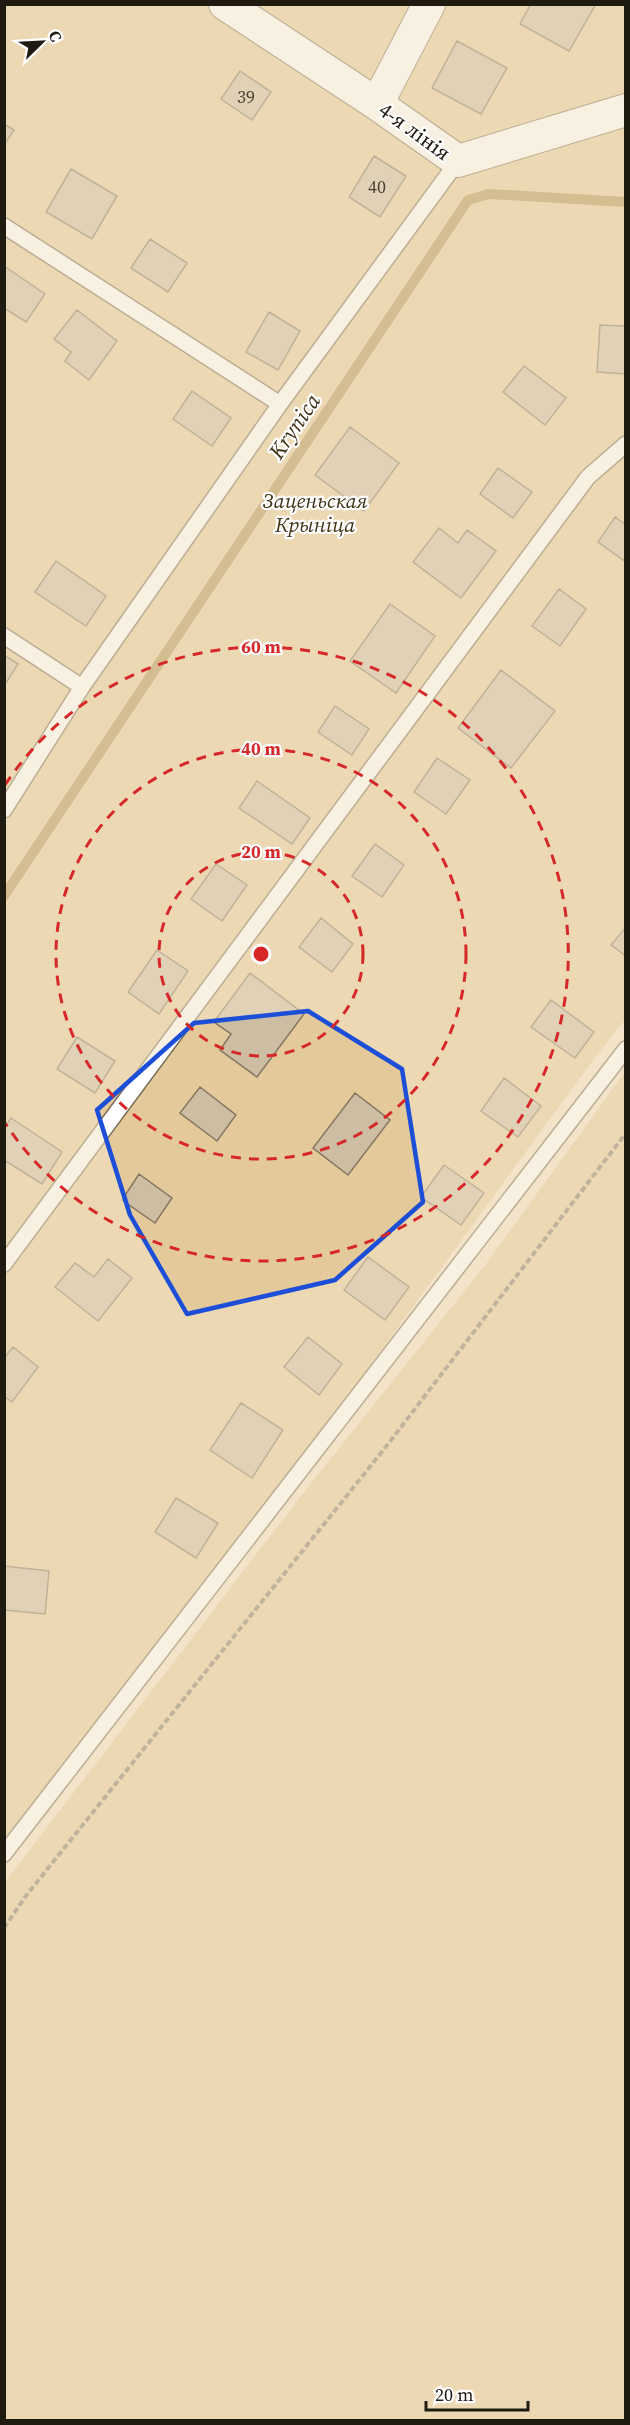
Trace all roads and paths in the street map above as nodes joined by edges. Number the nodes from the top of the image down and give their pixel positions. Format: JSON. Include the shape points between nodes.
{"nodes":[{"id":1,"x":225,"y":4,"type":"edge"},
{"id":2,"x":429,"y":4,"type":"edge"},
{"id":3,"x":377,"y":104,"type":"junction"},
{"id":4,"x":626,"y":110,"type":"edge"},
{"id":5,"x":458,"y":161,"type":"junction"},
{"id":6,"x":4,"y":226,"type":"edge"},
{"id":7,"x":280,"y":404,"type":"junction"},
{"id":8,"x":626,"y":444,"type":"edge"},
{"id":9,"x":4,"y":636,"type":"edge"},
{"id":10,"x":81,"y":687,"type":"junction"},
{"id":11,"x":4,"y":810,"type":"edge"},
{"id":12,"x":626,"y":1049,"type":"edge"},
{"id":13,"x":626,"y":1133,"type":"edge"},
{"id":14,"x":4,"y":1264,"type":"edge"},
{"id":15,"x":4,"y":1854,"type":"edge"},
{"id":16,"x":4,"y":1928,"type":"edge"}],
"edges":[{"from":1,"to":3,"type":"street","name":"4-я лінія"},
{"from":2,"to":3,"type":"street"},
{"from":3,"to":5,"type":"street","name":"4-я лінія"},
{"from":4,"to":5,"type":"street","name":"4-я лінія"},
{"from":5,"to":7,"type":"lane"},
{"from":6,"to":7,"type":"lane"},
{"from":7,"to":10,"type":"lane"},
{"from":8,"to":14,"type":"lane","via":[[588,477]]},
{"from":9,"to":10,"type":"lane"},
{"from":10,"to":11,"type":"lane"},
{"from":12,"to":15,"type":"lane"},
{"from":13,"to":16,"type":"path","via":[[386,1448]]}]}
